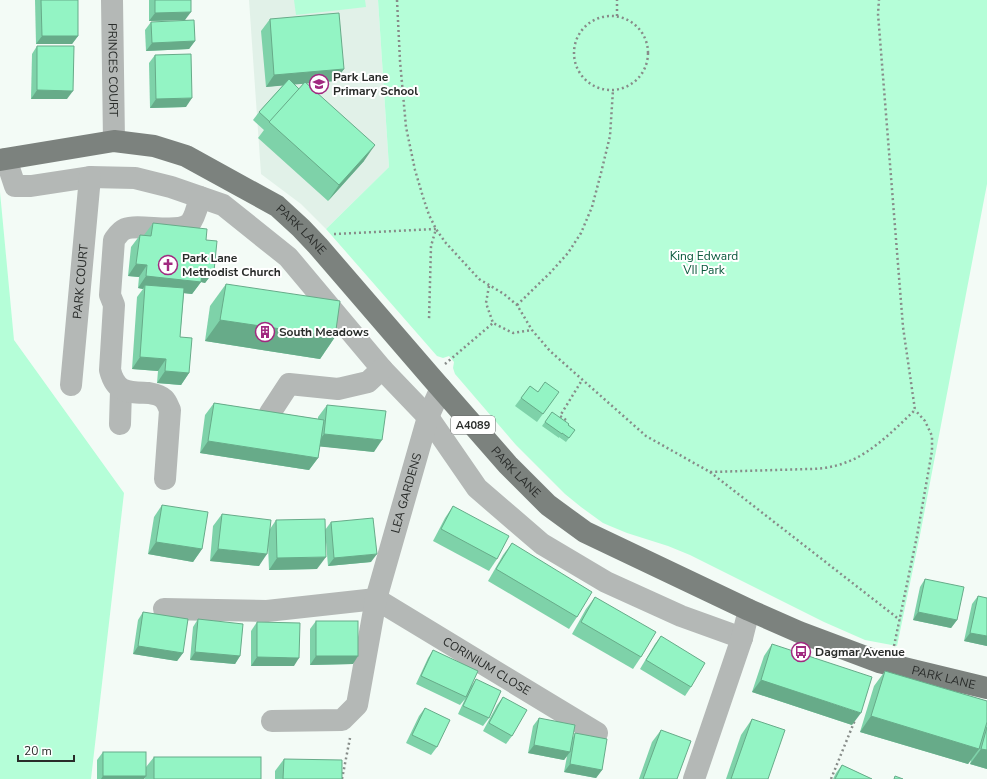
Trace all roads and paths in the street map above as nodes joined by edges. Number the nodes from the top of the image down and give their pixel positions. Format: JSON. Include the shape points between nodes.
{"nodes":[{"id":1,"x":112,"y":0,"type":"edge"},
{"id":2,"x":398,"y":0,"type":"edge"},
{"id":3,"x":617,"y":0,"type":"edge"},
{"id":4,"x":879,"y":0,"type":"edge"},
{"id":5,"x":617,"y":16,"type":"junction"},
{"id":6,"x":613,"y":90,"type":"junction"},
{"id":7,"x":114,"y":141,"type":"junction"},
{"id":8,"x":3,"y":160,"type":"edge"},
{"id":9,"x":90,"y":177,"type":"junction"},
{"id":10,"x":200,"y":197,"type":"junction"},
{"id":11,"x":436,"y":229,"type":"junction"},
{"id":12,"x":318,"y":246,"type":"junction"},
{"id":13,"x":489,"y":286,"type":"junction"},
{"id":14,"x":517,"y":305,"type":"junction"},
{"id":15,"x":429,"y":320,"type":"dead end"},
{"id":16,"x":493,"y":322,"type":"junction"},
{"id":17,"x":532,"y":330,"type":"junction"},
{"id":18,"x":382,"y":369,"type":"junction"},
{"id":19,"x":582,"y":380,"type":"junction"},
{"id":20,"x":436,"y":383,"type":"junction"},
{"id":21,"x":71,"y":385,"type":"dead end"},
{"id":22,"x":121,"y":390,"type":"junction"},
{"id":23,"x":915,"y":410,"type":"junction"},
{"id":24,"x":270,"y":413,"type":"edge"},
{"id":25,"x":428,"y":417,"type":"junction"},
{"id":26,"x":566,"y":420,"type":"edge"},
{"id":27,"x":120,"y":424,"type":"dead end"},
{"id":28,"x":710,"y":472,"type":"junction"},
{"id":29,"x":165,"y":479,"type":"dead end"},
{"id":30,"x":376,"y":599,"type":"junction"},
{"id":31,"x":164,"y":609,"type":"dead end"},
{"id":32,"x":749,"y":610,"type":"junction"},
{"id":33,"x":900,"y":620,"type":"junction"},
{"id":34,"x":742,"y":638,"type":"junction"},
{"id":35,"x":890,"y":664,"type":"junction"},
{"id":36,"x":987,"y":688,"type":"edge"},
{"id":37,"x":858,"y":713,"type":"edge"},
{"id":38,"x":272,"y":721,"type":"dead end"},
{"id":39,"x":597,"y":733,"type":"dead end"},
{"id":40,"x":351,"y":735,"type":"dead end"},
{"id":41,"x":342,"y":779,"type":"edge"},
{"id":42,"x":694,"y":779,"type":"edge"},
{"id":43,"x":831,"y":779,"type":"edge"}],
"edges":[{"from":1,"to":7,"type":"street","name":"PRINCES COURT"},
{"from":2,"to":11,"type":"path","via":[[406,126],[415,170]]},
{"from":3,"to":5,"type":"path"},
{"from":4,"to":23,"type":"path","via":[[878,14],[903,327]]},
{"from":5,"to":6,"type":"path","via":[[628,19],[638,27],[645,37],[648,60],[644,72],[636,81],[625,88]]},
{"from":5,"to":6,"type":"path","via":[[600,17],[585,26],[578,35],[574,57],[577,68],[592,85]]},
{"from":6,"to":14,"type":"path","via":[[610,136],[602,173],[581,233],[568,253]]},
{"from":7,"to":8,"type":"main road","name":"PARK LANE","number":"A4089"},
{"from":7,"to":12,"type":"main road","name":"PARK LANE","number":"A4089","via":[[154,146],[186,156],[277,206]]},
{"from":8,"to":9,"type":"street","name":"PARK LANE","via":[[16,186]]},
{"from":9,"to":10,"type":"street","name":"PARK LANE","via":[[135,178]]},
{"from":9,"to":21,"type":"street","name":"PARK COURT"},
{"from":10,"to":18,"type":"street","name":"PARK LANE","via":[[223,205],[288,257]]},
{"from":10,"to":22,"type":"street","via":[[190,223],[184,227],[124,229],[114,240],[110,295],[114,305],[110,370]]},
{"from":11,"to":12,"type":"path","via":[[336,233]]},
{"from":11,"to":13,"type":"path","via":[[479,279]]},
{"from":11,"to":15,"type":"path","via":[[431,246]]},
{"from":12,"to":20,"type":"main road","name":"PARK LANE","number":"A4089"},
{"from":13,"to":14,"type":"path"},
{"from":13,"to":16,"type":"path","via":[[486,303]]},
{"from":14,"to":17,"type":"path"},
{"from":16,"to":17,"type":"path","via":[[513,333]]},
{"from":16,"to":20,"type":"path"},
{"from":17,"to":19,"type":"path","via":[[550,351]]},
{"from":18,"to":24,"type":"street","via":[[368,382],[338,389],[289,384]]},
{"from":18,"to":25,"type":"street","name":"PARK LANE"},
{"from":19,"to":26,"type":"path","via":[[560,416]]},
{"from":19,"to":28,"type":"path","via":[[646,436]]},
{"from":20,"to":25,"type":"street","name":"LEA GARDENS"},
{"from":20,"to":32,"type":"main road","name":"PARK LANE","number":"A4089","via":[[548,505],[585,532]]},
{"from":22,"to":27,"type":"street"},
{"from":22,"to":29,"type":"street","via":[[156,394],[167,403],[170,410]]},
{"from":23,"to":28,"type":"path","via":[[875,445],[856,458],[836,466],[820,469]]},
{"from":23,"to":33,"type":"path","via":[[925,421],[932,436],[932,451]]},
{"from":25,"to":30,"type":"street","name":"LEA GARDENS"},
{"from":25,"to":34,"type":"street","name":"PARK LANE","via":[[477,488],[542,544],[606,582],[681,616]]},
{"from":28,"to":33,"type":"path"},
{"from":30,"to":31,"type":"street","via":[[267,611]]},
{"from":30,"to":38,"type":"street","name":"LEA GARDENS","via":[[357,705],[342,720]]},
{"from":30,"to":39,"type":"street","name":"CORINIUM CLOSE"},
{"from":32,"to":34,"type":"street"},
{"from":32,"to":35,"type":"main road","name":"PARK LANE","number":"A4089","via":[[799,632]]},
{"from":33,"to":35,"type":"path"},
{"from":34,"to":42,"type":"street"},
{"from":35,"to":36,"type":"main road","name":"PARK LANE","number":"A4089"},
{"from":37,"to":43,"type":"path"},
{"from":40,"to":41,"type":"path"}]}
